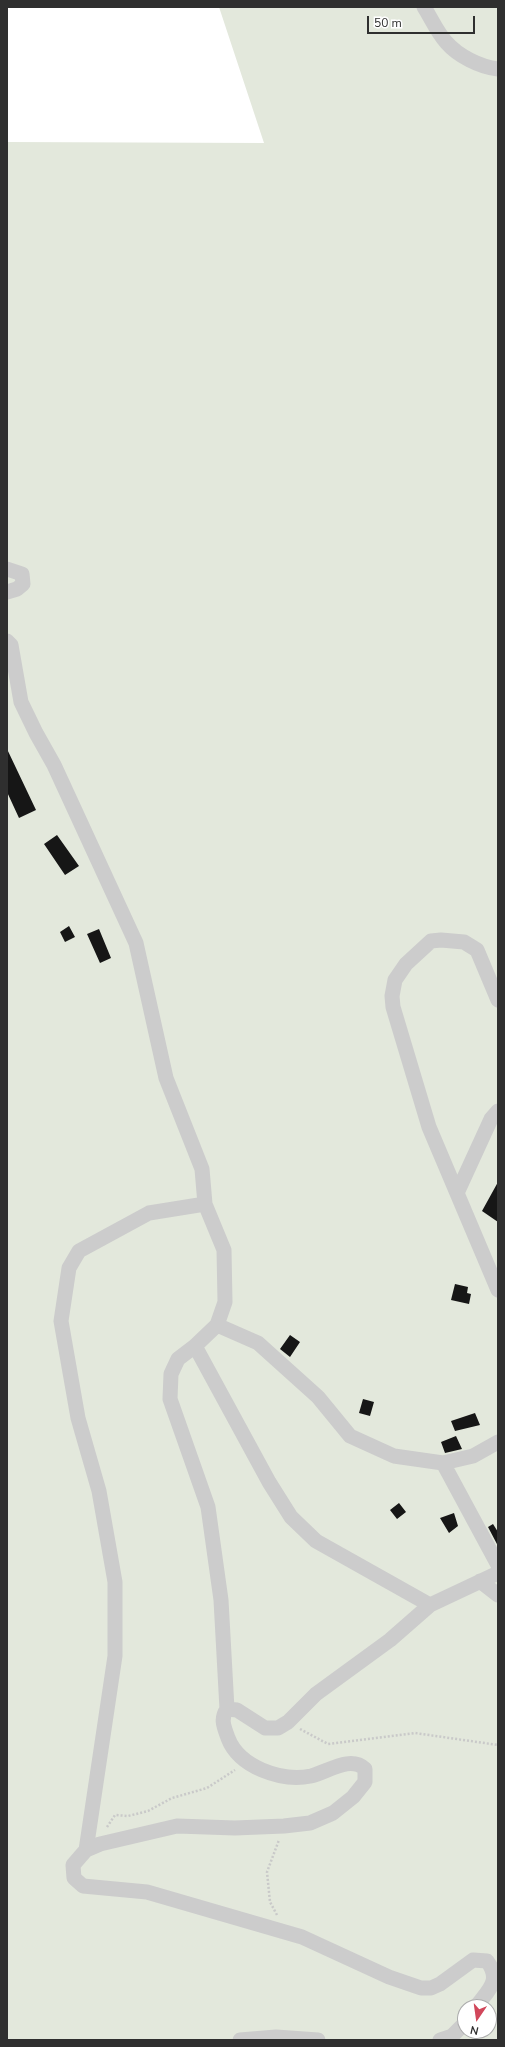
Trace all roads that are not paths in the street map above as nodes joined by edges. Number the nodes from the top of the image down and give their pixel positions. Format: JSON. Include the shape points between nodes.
{"nodes":[{"id":1,"x":424,"y":7,"type":"edge"},
{"id":2,"x":498,"y":69,"type":"edge"},
{"id":3,"x":7,"y":569,"type":"edge"},
{"id":4,"x":7,"y":592,"type":"edge"},
{"id":5,"x":7,"y":641,"type":"edge"},
{"id":6,"x":498,"y":1000,"type":"edge"},
{"id":7,"x":498,"y":1111,"type":"edge"},
{"id":8,"x":458,"y":1191,"type":"junction"},
{"id":9,"x":204,"y":1204,"type":"junction"},
{"id":10,"x":498,"y":1290,"type":"edge"},
{"id":11,"x":217,"y":1325,"type":"junction"},
{"id":12,"x":195,"y":1346,"type":"junction"},
{"id":13,"x":498,"y":1442,"type":"edge"},
{"id":14,"x":443,"y":1463,"type":"junction"},
{"id":15,"x":498,"y":1565,"type":"edge"},
{"id":16,"x":498,"y":1573,"type":"edge"},
{"id":17,"x":480,"y":1582,"type":"junction"},
{"id":18,"x":498,"y":1595,"type":"edge"},
{"id":19,"x":430,"y":1605,"type":"junction"},
{"id":20,"x":227,"y":1709,"type":"junction"},
{"id":21,"x":93,"y":1847,"type":"junction"},
{"id":22,"x":482,"y":1999,"type":"edge"},
{"id":23,"x":457,"y":2031,"type":"edge"},
{"id":24,"x":240,"y":2040,"type":"edge"},
{"id":25,"x":318,"y":2040,"type":"edge"},
{"id":26,"x":440,"y":2040,"type":"edge"}],
"edges":[{"from":1,"to":2,"type":"street","via":[[446,42],[465,57],[488,68]]},
{"from":3,"to":4,"type":"street","via":[[22,574],[23,584]]},
{"from":5,"to":9,"type":"street","via":[[11,645],[21,702],[54,765],[136,943],[166,1078],[202,1169]]},
{"from":6,"to":8,"type":"street","via":[[477,950],[464,942],[431,941],[406,964],[395,980],[392,996],[394,1008],[414,1079],[430,1127]]},
{"from":7,"to":8,"type":"street"},
{"from":8,"to":10,"type":"street"},
{"from":9,"to":11,"type":"street","via":[[224,1250],[225,1302]]},
{"from":9,"to":21,"type":"street","via":[[149,1213],[79,1251],[69,1268],[61,1321],[78,1418],[99,1491],[115,1582],[115,1656]]},
{"from":11,"to":12,"type":"street"},
{"from":11,"to":14,"type":"street","via":[[258,1343],[318,1397],[350,1436],[394,1456]]},
{"from":12,"to":19,"type":"street","via":[[269,1482],[291,1517],[316,1541]]},
{"from":12,"to":20,"type":"street","via":[[178,1359],[171,1374],[170,1399],[208,1507],[221,1600]]},
{"from":13,"to":14,"type":"street","via":[[473,1456]]},
{"from":14,"to":15,"type":"street"},
{"from":16,"to":17,"type":"street"},
{"from":17,"to":18,"type":"street"},
{"from":17,"to":19,"type":"street"},
{"from":19,"to":20,"type":"street","via":[[390,1640],[316,1694],[288,1722],[278,1728],[265,1728],[237,1710]]},
{"from":20,"to":21,"type":"street","via":[[223,1716],[225,1729],[232,1747],[247,1763],[280,1776],[310,1776],[347,1763],[360,1764],[365,1770],[365,1782],[353,1797],[333,1813],[310,1823],[234,1828],[177,1826]]},
{"from":21,"to":22,"type":"street","via":[[73,1865],[74,1878],[83,1886],[147,1892],[302,1937],[389,1977],[421,1988],[431,1988],[440,1984],[473,1960],[487,1962],[494,1971],[494,1981]]},
{"from":23,"to":26,"type":"street","via":[[452,2036]]},
{"from":24,"to":25,"type":"street","via":[[276,2037]]}]}
